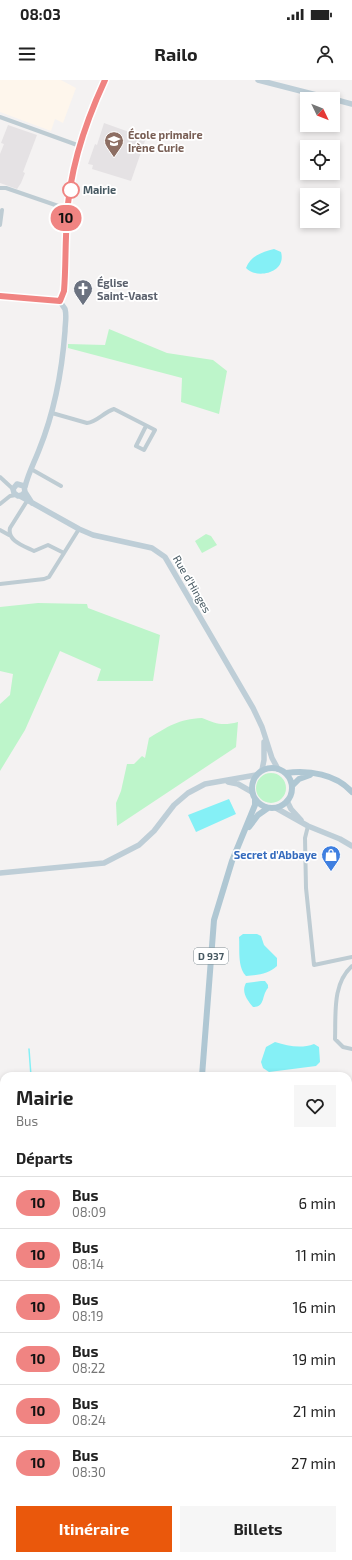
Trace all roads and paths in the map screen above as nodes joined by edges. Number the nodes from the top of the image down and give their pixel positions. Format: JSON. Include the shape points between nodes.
{"nodes":[{"id":1,"x":105,"y":80,"type":"edge"},
{"id":2,"x":258,"y":80,"type":"edge"},
{"id":3,"x":305,"y":92,"type":"edge"},
{"id":4,"x":340,"y":101,"type":"edge"},
{"id":5,"x":352,"y":104,"type":"edge"},
{"id":6,"x":0,"y":117,"type":"edge"},
{"id":7,"x":80,"y":146,"type":"junction"},
{"id":8,"x":0,"y":188,"type":"edge"},
{"id":9,"x":67,"y":209,"type":"junction"},
{"id":10,"x":2,"y":210,"type":"dead end"},
{"id":11,"x":0,"y":225,"type":"edge"},
{"id":12,"x":0,"y":296,"type":"edge"},
{"id":13,"x":60,"y":301,"type":"junction"},
{"id":14,"x":52,"y":413,"type":"junction"},
{"id":15,"x":146,"y":426,"type":"junction"},
{"id":16,"x":31,"y":469,"type":"junction"},
{"id":17,"x":0,"y":477,"type":"edge"},
{"id":18,"x":61,"y":486,"type":"dead end"},
{"id":19,"x":19,"y":490,"type":"junction"},
{"id":20,"x":29,"y":502,"type":"junction"},
{"id":21,"x":1,"y":503,"type":"edge"},
{"id":22,"x":78,"y":529,"type":"junction"},
{"id":23,"x":0,"y":530,"type":"edge"},
{"id":24,"x":9,"y":535,"type":"junction"},
{"id":25,"x":64,"y":553,"type":"junction"},
{"id":26,"x":0,"y":584,"type":"edge"},
{"id":27,"x":262,"y":728,"type":"junction"},
{"id":28,"x":278,"y":769,"type":"junction"},
{"id":29,"x":262,"y":770,"type":"junction"},
{"id":30,"x":286,"y":774,"type":"junction"},
{"id":31,"x":312,"y":774,"type":"junction"},
{"id":32,"x":256,"y":775,"type":"junction"},
{"id":33,"x":218,"y":781,"type":"junction"},
{"id":34,"x":292,"y":786,"type":"junction"},
{"id":35,"x":252,"y":792,"type":"junction"},
{"id":36,"x":352,"y":792,"type":"edge"},
{"id":37,"x":255,"y":799,"type":"junction"},
{"id":38,"x":287,"y":801,"type":"junction"},
{"id":39,"x":268,"y":808,"type":"junction"},
{"id":40,"x":276,"y":808,"type":"junction"},
{"id":41,"x":306,"y":824,"type":"junction"},
{"id":42,"x":240,"y":839,"type":"junction"},
{"id":43,"x":352,"y":846,"type":"edge"},
{"id":44,"x":0,"y":873,"type":"edge"},
{"id":45,"x":352,"y":957,"type":"edge"},
{"id":46,"x":352,"y":966,"type":"edge"},
{"id":47,"x":352,"y":1049,"type":"edge"},
{"id":48,"x":202,"y":1072,"type":"edge"}],
"edges":[{"from":1,"to":7,"type":"street"},
{"from":2,"to":3,"type":"street"},
{"from":4,"to":5,"type":"street"},
{"from":6,"to":7,"type":"street"},
{"from":7,"to":9,"type":"street"},
{"from":8,"to":9,"type":"street"},
{"from":9,"to":13,"type":"street","via":[[65,278]]},
{"from":10,"to":11,"type":"street"},
{"from":12,"to":13,"type":"street"},
{"from":13,"to":14,"type":"street","via":[[66,317],[64,350]]},
{"from":14,"to":15,"type":"street","via":[[87,424],[114,410]]},
{"from":14,"to":16,"type":"street"},
{"from":15,"to":15,"type":"street","via":[[155,430],[144,450],[136,446]]},
{"from":16,"to":18,"type":"street"},
{"from":16,"to":19,"type":"street"},
{"from":17,"to":19,"type":"street"},
{"from":19,"to":20,"type":"street","name":"Rue d'Hinges"},
{"from":19,"to":21,"type":"street","via":[[8,494]]},
{"from":20,"to":22,"type":"street","name":"Rue d'Hinges"},
{"from":20,"to":24,"type":"street","via":[[10,528]]},
{"from":22,"to":25,"type":"street"},
{"from":22,"to":27,"type":"street","name":"Rue d'Hinges","via":[[93,535],[152,548],[165,557],[253,708]]},
{"from":23,"to":24,"type":"street"},
{"from":24,"to":25,"type":"street","via":[[34,552],[48,545]]},
{"from":25,"to":26,"type":"street","via":[[46,579]]},
{"from":27,"to":28,"type":"street","name":"Rue d'Hinges"},
{"from":27,"to":29,"type":"street","name":"Rue d'Hinges","via":[[265,747]]},
{"from":28,"to":29,"type":"main road"},
{"from":28,"to":30,"type":"main road"},
{"from":29,"to":32,"type":"main road"},
{"from":30,"to":31,"type":"main road"},
{"from":30,"to":34,"type":"main road"},
{"from":31,"to":34,"type":"main road","via":[[299,779]]},
{"from":31,"to":36,"type":"main road","via":[[328,776]]},
{"from":32,"to":33,"type":"street"},
{"from":32,"to":35,"type":"main road","via":[[251,786]]},
{"from":33,"to":35,"type":"street","via":[[238,784]]},
{"from":33,"to":44,"type":"street","via":[[205,784],[188,793],[139,845],[104,863]]},
{"from":34,"to":38,"type":"main road"},
{"from":35,"to":37,"type":"main road"},
{"from":37,"to":39,"type":"main road"},
{"from":37,"to":42,"type":"main road","number":"D 937","via":[[255,805]]},
{"from":38,"to":40,"type":"main road"},
{"from":38,"to":41,"type":"street","via":[[291,809]]},
{"from":39,"to":40,"type":"main road"},
{"from":39,"to":42,"type":"main road","number":"D 937","via":[[253,821]]},
{"from":40,"to":41,"type":"street"},
{"from":41,"to":43,"type":"street"},
{"from":41,"to":45,"type":"street","via":[[306,888],[314,965]]},
{"from":42,"to":48,"type":"main road","number":"D 937","via":[[214,920]]},
{"from":46,"to":47,"type":"street","via":[[343,974],[340,981],[335,1039],[343,1047]]}]}
